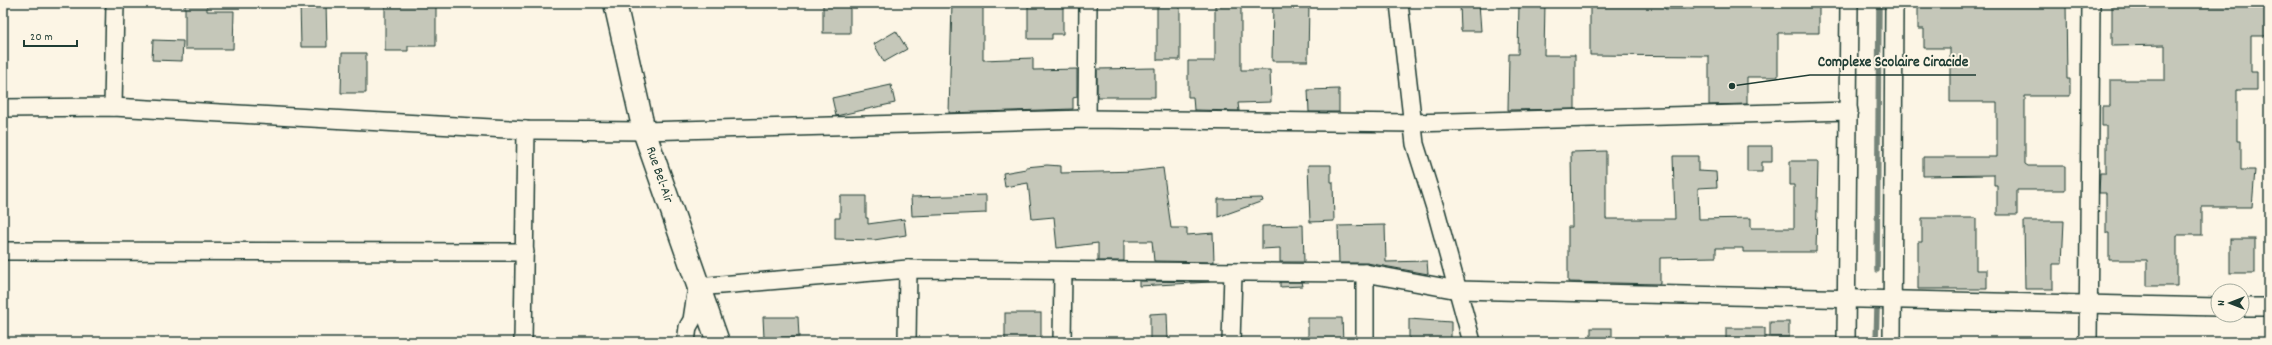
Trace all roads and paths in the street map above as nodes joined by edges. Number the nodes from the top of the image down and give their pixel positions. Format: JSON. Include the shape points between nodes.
{"nodes":[{"id":1,"x":115,"y":3,"type":"edge"},
{"id":2,"x":615,"y":3,"type":"edge"},
{"id":3,"x":1088,"y":3,"type":"edge"},
{"id":4,"x":1399,"y":3,"type":"edge"},
{"id":5,"x":1849,"y":3,"type":"edge"},
{"id":6,"x":1894,"y":3,"type":"edge"},
{"id":7,"x":2091,"y":3,"type":"edge"},
{"id":8,"x":112,"y":107,"type":"junction"},
{"id":9,"x":3,"y":108,"type":"edge"},
{"id":10,"x":1849,"y":111,"type":"junction"},
{"id":11,"x":1087,"y":119,"type":"junction"},
{"id":12,"x":1413,"y":122,"type":"junction"},
{"id":13,"x":526,"y":130,"type":"junction"},
{"id":14,"x":644,"y":131,"type":"junction"},
{"id":15,"x":3,"y":252,"type":"edge"},
{"id":16,"x":525,"y":252,"type":"junction"},
{"id":17,"x":908,"y":269,"type":"junction"},
{"id":18,"x":1063,"y":271,"type":"junction"},
{"id":19,"x":1233,"y":273,"type":"junction"},
{"id":20,"x":1366,"y":274,"type":"junction"},
{"id":21,"x":697,"y":287,"type":"junction"},
{"id":22,"x":1458,"y":290,"type":"junction"},
{"id":23,"x":1846,"y":299,"type":"junction"},
{"id":24,"x":1892,"y":301,"type":"junction"},
{"id":25,"x":2088,"y":305,"type":"junction"},
{"id":26,"x":2210,"y":307,"type":"edge"},
{"id":27,"x":2250,"y":307,"type":"edge"},
{"id":28,"x":2269,"y":307,"type":"edge"},
{"id":29,"x":523,"y":342,"type":"edge"},
{"id":30,"x":686,"y":342,"type":"edge"},
{"id":31,"x":718,"y":342,"type":"edge"},
{"id":32,"x":907,"y":342,"type":"edge"},
{"id":33,"x":1062,"y":342,"type":"edge"},
{"id":34,"x":1231,"y":342,"type":"edge"},
{"id":35,"x":1365,"y":342,"type":"edge"},
{"id":36,"x":1472,"y":342,"type":"edge"},
{"id":37,"x":1846,"y":342,"type":"edge"},
{"id":38,"x":1892,"y":342,"type":"edge"},
{"id":39,"x":2088,"y":342,"type":"edge"}],
"edges":[{"from":1,"to":8,"type":"street"},
{"from":2,"to":14,"type":"main road","name":"Rue Bel-Air"},
{"from":3,"to":11,"type":"street"},
{"from":4,"to":12,"type":"street"},
{"from":5,"to":10,"type":"street"},
{"from":6,"to":24,"type":"street"},
{"from":7,"to":25,"type":"street"},
{"from":8,"to":9,"type":"street"},
{"from":8,"to":13,"type":"street"},
{"from":10,"to":12,"type":"street"},
{"from":10,"to":23,"type":"street"},
{"from":11,"to":12,"type":"street"},
{"from":11,"to":14,"type":"street"},
{"from":12,"to":22,"type":"street","via":[[1415,144]]},
{"from":13,"to":14,"type":"street"},
{"from":13,"to":16,"type":"street"},
{"from":14,"to":21,"type":"main road","name":"Rue Bel-Air"},
{"from":15,"to":16,"type":"street"},
{"from":16,"to":29,"type":"street"},
{"from":17,"to":18,"type":"street"},
{"from":17,"to":21,"type":"street"},
{"from":17,"to":32,"type":"street"},
{"from":18,"to":19,"type":"street"},
{"from":18,"to":33,"type":"street"},
{"from":19,"to":20,"type":"street"},
{"from":19,"to":34,"type":"street"},
{"from":20,"to":22,"type":"street"},
{"from":20,"to":35,"type":"street"},
{"from":21,"to":30,"type":"street"},
{"from":21,"to":31,"type":"main road","name":"Rue Bel-Air"},
{"from":22,"to":23,"type":"street"},
{"from":22,"to":36,"type":"street"},
{"from":23,"to":24,"type":"street"},
{"from":23,"to":37,"type":"street"},
{"from":24,"to":25,"type":"street"},
{"from":24,"to":38,"type":"street"},
{"from":25,"to":26,"type":"street"},
{"from":25,"to":39,"type":"street"},
{"from":27,"to":28,"type":"street"}]}
